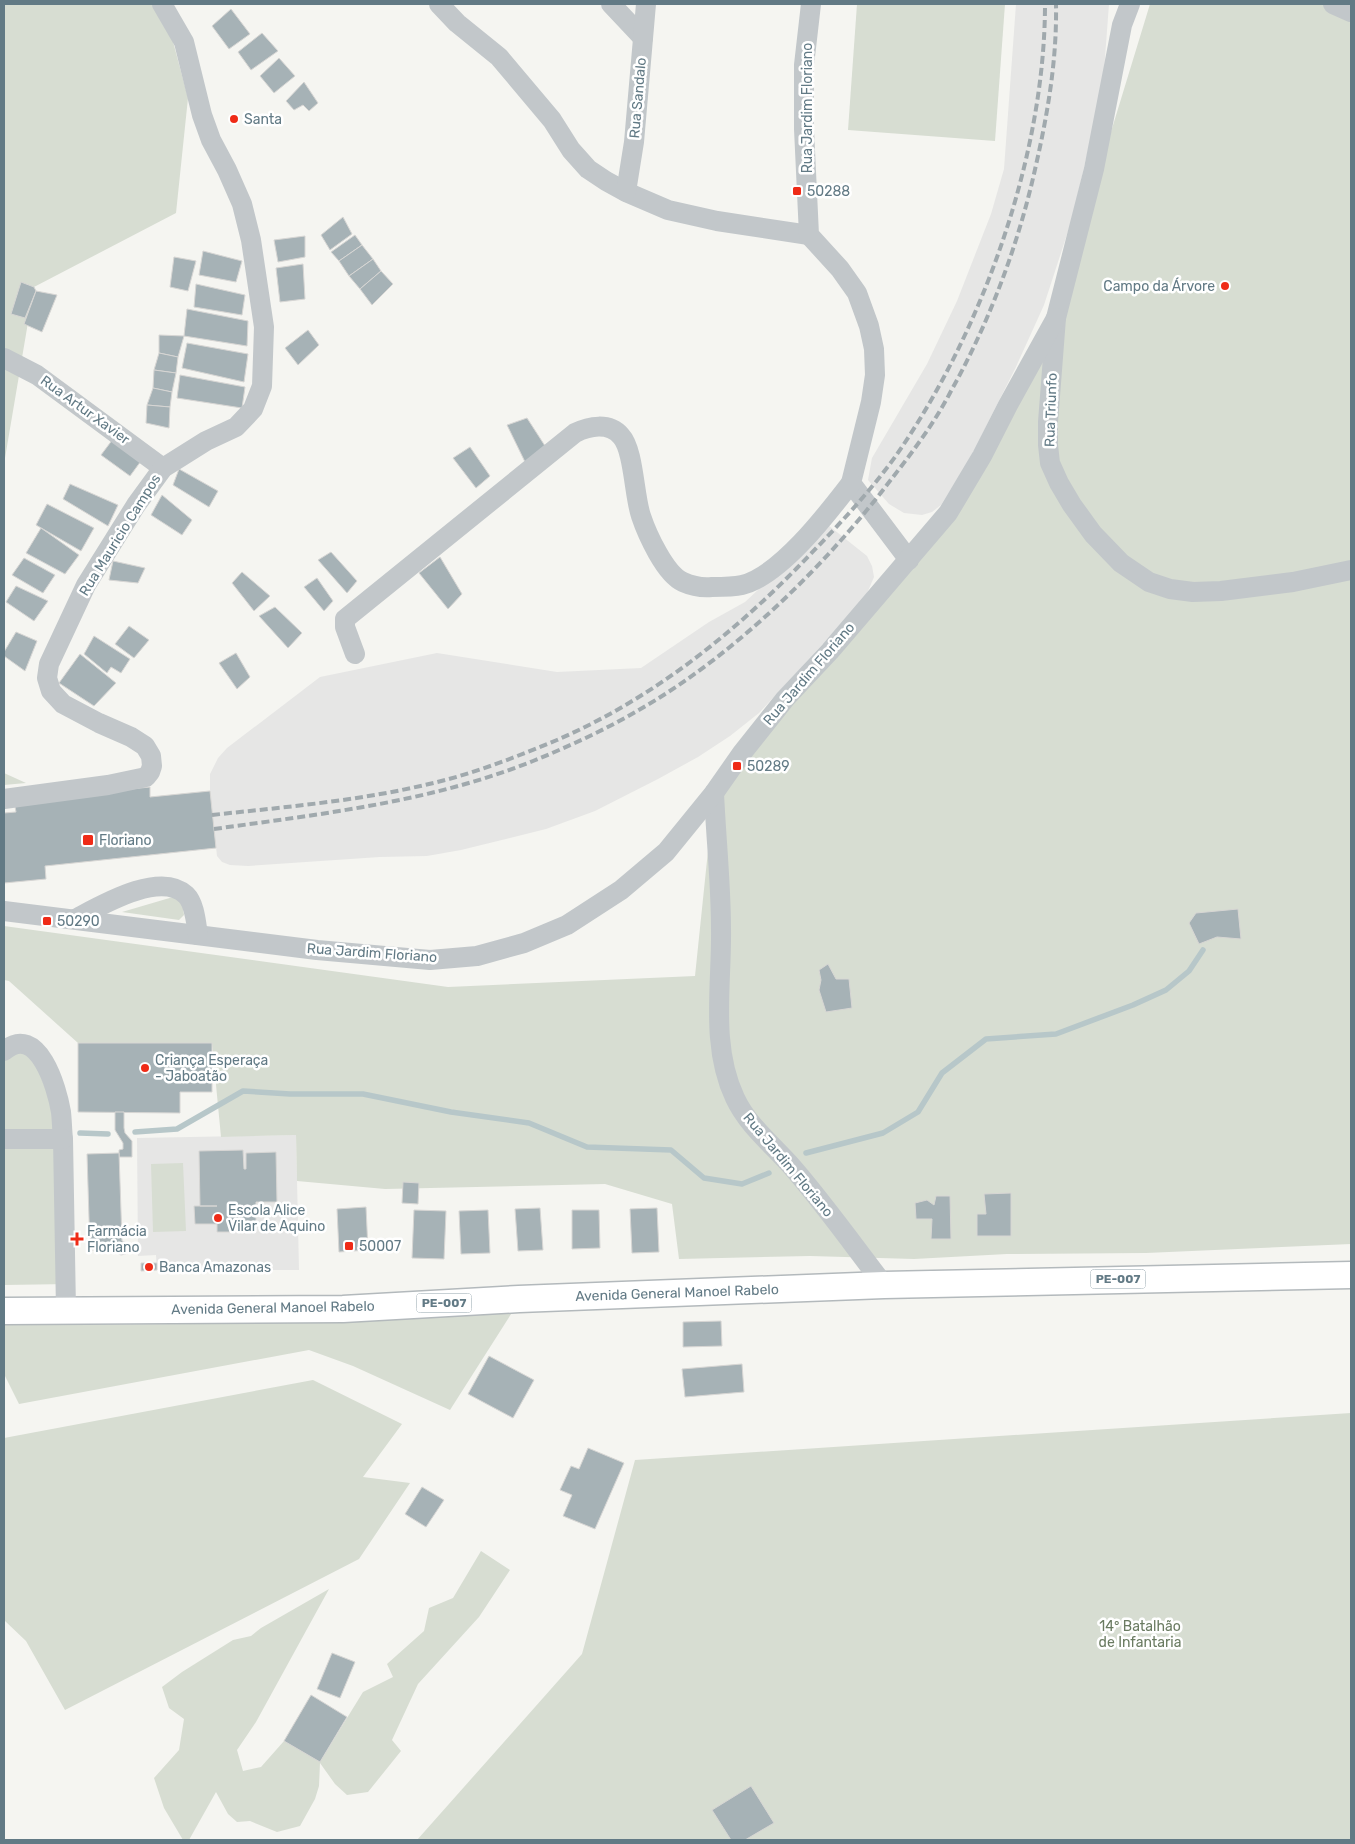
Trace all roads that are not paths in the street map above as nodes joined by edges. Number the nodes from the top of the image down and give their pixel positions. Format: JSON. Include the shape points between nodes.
{"nodes":[{"id":1,"x":162,"y":4,"type":"edge"},
{"id":2,"x":439,"y":4,"type":"edge"},
{"id":3,"x":611,"y":4,"type":"edge"},
{"id":4,"x":646,"y":4,"type":"edge"},
{"id":5,"x":811,"y":4,"type":"edge"},
{"id":6,"x":1130,"y":4,"type":"edge"},
{"id":7,"x":1333,"y":4,"type":"edge"},
{"id":8,"x":1351,"y":12,"type":"edge"},
{"id":9,"x":643,"y":38,"type":"junction"},
{"id":10,"x":626,"y":192,"type":"junction"},
{"id":11,"x":809,"y":235,"type":"junction"},
{"id":12,"x":1056,"y":318,"type":"junction"},
{"id":13,"x":4,"y":358,"type":"edge"},
{"id":14,"x":163,"y":468,"type":"junction"},
{"id":15,"x":851,"y":483,"type":"junction"},
{"id":16,"x":909,"y":560,"type":"junction"},
{"id":17,"x":1351,"y":570,"type":"edge"},
{"id":18,"x":355,"y":654,"type":"dead end"},
{"id":19,"x":714,"y":793,"type":"junction"},
{"id":20,"x":4,"y":799,"type":"edge"},
{"id":21,"x":4,"y":911,"type":"edge"},
{"id":22,"x":75,"y":919,"type":"junction"},
{"id":23,"x":198,"y":935,"type":"junction"},
{"id":24,"x":4,"y":1051,"type":"edge"},
{"id":25,"x":4,"y":1139,"type":"edge"},
{"id":26,"x":63,"y":1139,"type":"junction"},
{"id":27,"x":1351,"y":1275,"type":"edge"},
{"id":28,"x":884,"y":1284,"type":"junction"},
{"id":29,"x":66,"y":1310,"type":"junction"},
{"id":30,"x":4,"y":1311,"type":"edge"}],
"edges":[{"from":1,"to":14,"type":"street","name":"Rua Mauricio Campos","via":[[184,42],[202,115],[242,204],[251,240],[264,327],[262,386],[253,409],[236,427]]},
{"from":2,"to":10,"type":"street","via":[[499,57],[588,168]]},
{"from":3,"to":9,"type":"street"},
{"from":4,"to":9,"type":"street","name":"Rua Sandalo"},
{"from":5,"to":11,"type":"street","name":"Rua Jardim Floriano","via":[[804,64]]},
{"from":6,"to":12,"type":"street","name":"Rua Triunfo","via":[[1122,25],[1094,168]]},
{"from":7,"to":8,"type":"street"},
{"from":9,"to":10,"type":"street","name":"Rua Sandalo"},
{"from":10,"to":11,"type":"street","via":[[668,210]]},
{"from":11,"to":15,"type":"street","via":[[857,293],[874,349],[871,402]]},
{"from":12,"to":16,"type":"street","name":"Rua Jardim Floriano","via":[[948,513]]},
{"from":12,"to":17,"type":"street","name":"Rua Triunfo","via":[[1048,422],[1050,463],[1072,505],[1093,534],[1121,562],[1149,582],[1193,592],[1256,587]]},
{"from":13,"to":14,"type":"street","name":"Rua Artur Xavier","via":[[37,375]]},
{"from":14,"to":20,"type":"street","name":"Rua Mauricio Campos","via":[[86,585],[49,664],[47,678],[51,691],[64,704],[145,746],[151,756],[150,772],[146,777],[108,785]]},
{"from":15,"to":16,"type":"street"},
{"from":15,"to":18,"type":"street","via":[[793,551],[765,573],[744,584],[700,588],[681,581],[665,565],[653,543],[641,515],[621,436],[600,426],[586,428],[575,433],[345,618]]},
{"from":16,"to":19,"type":"street","name":"Rua Jardim Floriano","via":[[785,699]]},
{"from":19,"to":23,"type":"street","name":"Rua Jardim Floriano","via":[[666,852],[622,890],[567,925],[524,943],[477,956],[430,960],[375,956]]},
{"from":19,"to":28,"type":"street","name":"Rua Jardim Floriano","via":[[721,928],[721,1038],[726,1071],[735,1099],[750,1122],[792,1167]]},
{"from":21,"to":22,"type":"street","name":"Rua Jardim Floriano"},
{"from":22,"to":23,"type":"street","name":"Rua Jardim Floriano"},
{"from":22,"to":23,"type":"street","via":[[147,887],[169,887],[186,895]]},
{"from":24,"to":26,"type":"street","via":[[12,1045],[25,1044],[42,1059],[58,1096]]},
{"from":25,"to":26,"type":"street"},
{"from":26,"to":29,"type":"street"},
{"from":27,"to":28,"type":"main road","name":"Avenida General Manoel Rabelo","number":"PE-007"},
{"from":28,"to":29,"type":"main road","name":"Avenida General Manoel Rabelo","number":"PE-007","via":[[343,1309]]},
{"from":29,"to":30,"type":"main road","name":"Avenida General Manoel Rabelo","number":"PE-007"}]}
